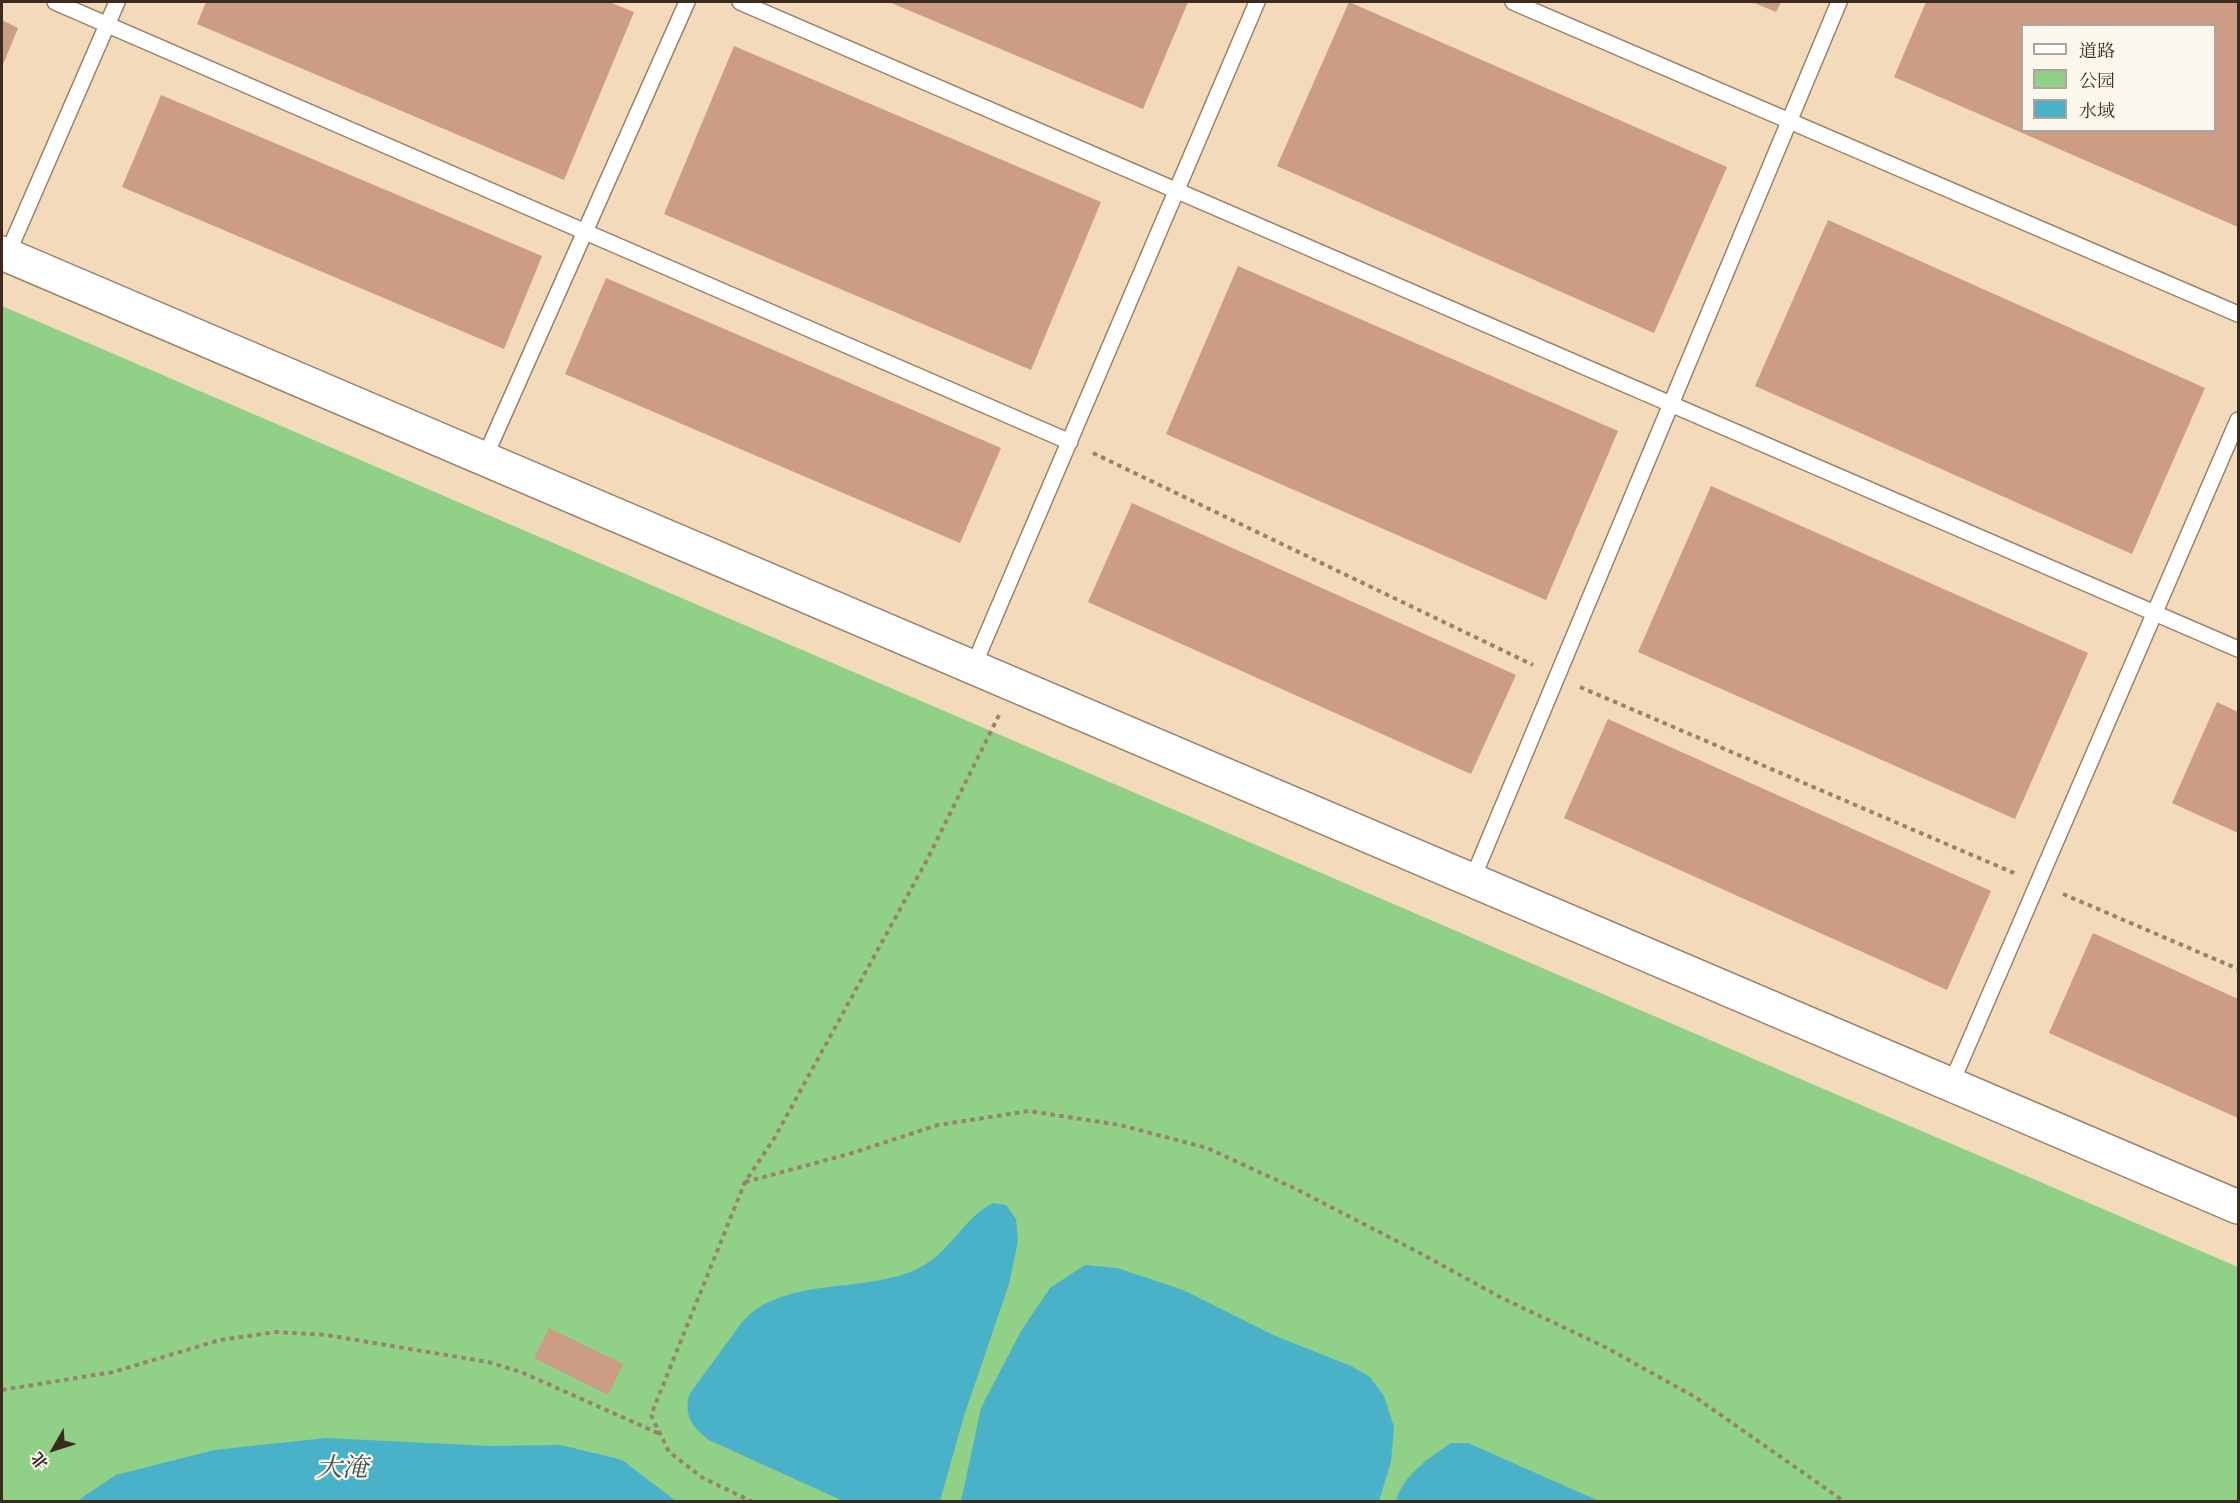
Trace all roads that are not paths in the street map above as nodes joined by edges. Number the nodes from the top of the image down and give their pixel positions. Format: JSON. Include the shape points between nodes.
{"nodes":[{"id":1,"x":55,"y":2,"type":"edge"},
{"id":2,"x":117,"y":2,"type":"edge"},
{"id":3,"x":687,"y":2,"type":"edge"},
{"id":4,"x":740,"y":2,"type":"edge"},
{"id":5,"x":1257,"y":2,"type":"edge"},
{"id":6,"x":1513,"y":2,"type":"edge"},
{"id":7,"x":1839,"y":2,"type":"edge"},
{"id":8,"x":107,"y":24,"type":"junction"},
{"id":9,"x":1789,"y":120,"type":"junction"},
{"id":10,"x":1176,"y":190,"type":"junction"},
{"id":11,"x":585,"y":232,"type":"junction"},
{"id":12,"x":4,"y":254,"type":"edge"},
{"id":13,"x":2238,"y":314,"type":"edge"},
{"id":14,"x":1671,"y":404,"type":"junction"},
{"id":15,"x":2238,"y":420,"type":"edge"},
{"id":16,"x":1070,"y":442,"type":"junction"},
{"id":17,"x":484,"y":459,"type":"junction"},
{"id":18,"x":2155,"y":613,"type":"junction"},
{"id":19,"x":2238,"y":649,"type":"edge"},
{"id":20,"x":973,"y":667,"type":"junction"},
{"id":21,"x":1472,"y":880,"type":"junction"},
{"id":22,"x":1951,"y":1084,"type":"junction"},
{"id":23,"x":2238,"y":1207,"type":"edge"}],
"edges":[{"from":1,"to":8,"type":"lane"},
{"from":2,"to":8,"type":"lane"},
{"from":3,"to":11,"type":"lane"},
{"from":4,"to":10,"type":"lane"},
{"from":5,"to":10,"type":"lane"},
{"from":6,"to":9,"type":"lane"},
{"from":7,"to":9,"type":"lane"},
{"from":8,"to":11,"type":"lane"},
{"from":8,"to":12,"type":"lane"},
{"from":9,"to":13,"type":"lane"},
{"from":9,"to":14,"type":"lane"},
{"from":10,"to":14,"type":"lane"},
{"from":10,"to":16,"type":"lane"},
{"from":11,"to":16,"type":"lane"},
{"from":11,"to":17,"type":"lane"},
{"from":12,"to":17,"type":"street"},
{"from":14,"to":18,"type":"lane"},
{"from":14,"to":21,"type":"lane"},
{"from":15,"to":18,"type":"lane"},
{"from":16,"to":20,"type":"lane"},
{"from":17,"to":20,"type":"street"},
{"from":18,"to":19,"type":"lane"},
{"from":18,"to":22,"type":"lane"},
{"from":20,"to":21,"type":"street"},
{"from":21,"to":22,"type":"street"},
{"from":22,"to":23,"type":"street"}]}
